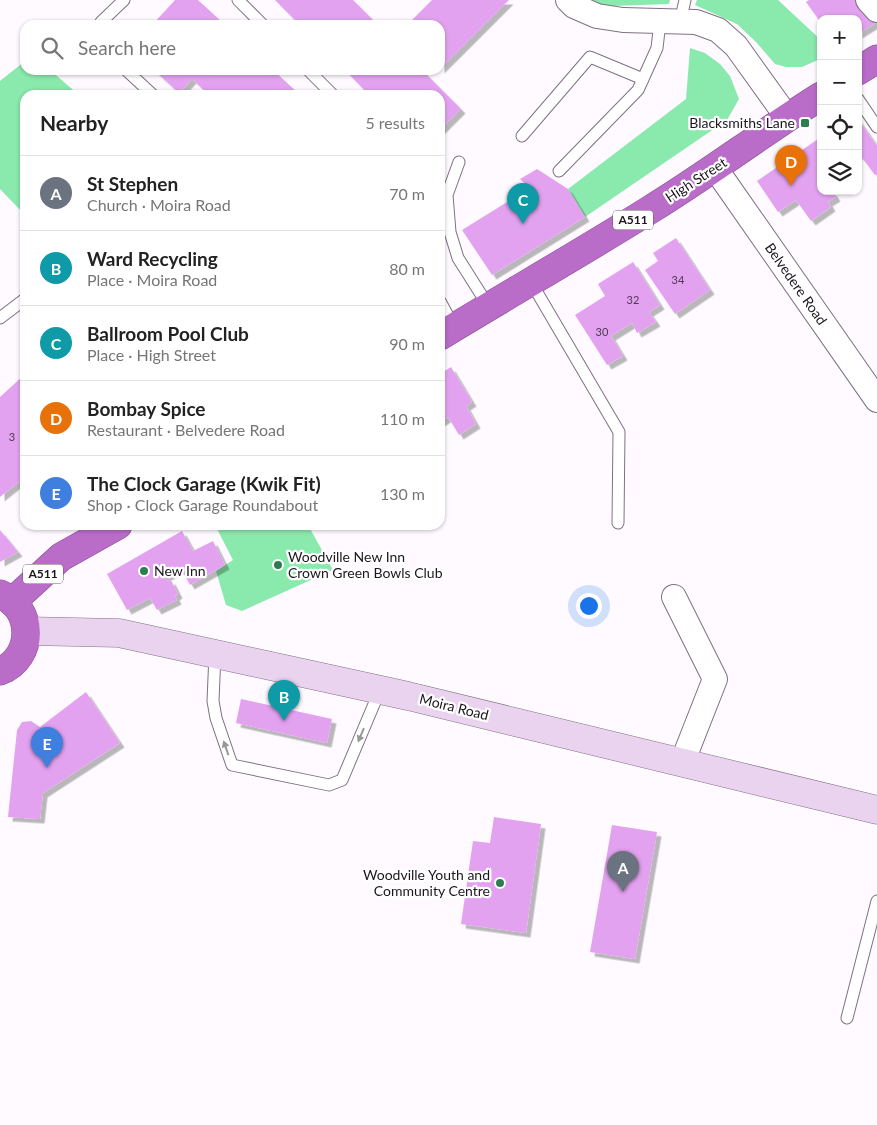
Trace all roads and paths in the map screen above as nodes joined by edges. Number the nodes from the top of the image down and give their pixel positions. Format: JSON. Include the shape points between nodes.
{"nodes":[{"id":1,"x":124,"y":0,"type":"edge"},
{"id":2,"x":238,"y":0,"type":"edge"},
{"id":3,"x":568,"y":0,"type":"edge"},
{"id":4,"x":868,"y":0,"type":"edge"},
{"id":5,"x":877,"y":10,"type":"edge"},
{"id":6,"x":675,"y":15,"type":"edge"},
{"id":7,"x":103,"y":20,"type":"edge"},
{"id":8,"x":258,"y":20,"type":"edge"},
{"id":9,"x":877,"y":59,"type":"edge"},
{"id":10,"x":862,"y":68,"type":"edge"},
{"id":11,"x":132,"y":75,"type":"edge"},
{"id":12,"x":313,"y":75,"type":"edge"},
{"id":13,"x":643,"y":79,"type":"junction"},
{"id":14,"x":148,"y":90,"type":"edge"},
{"id":15,"x":328,"y":90,"type":"edge"},
{"id":16,"x":817,"y":98,"type":"edge"},
{"id":17,"x":862,"y":105,"type":"edge"},
{"id":18,"x":786,"y":117,"type":"junction"},
{"id":19,"x":877,"y":127,"type":"edge"},
{"id":20,"x":522,"y":136,"type":"dead end"},
{"id":21,"x":459,"y":162,"type":"dead end"},
{"id":22,"x":715,"y":168,"type":"junction"},
{"id":23,"x":559,"y":171,"type":"dead end"},
{"id":24,"x":531,"y":282,"type":"junction"},
{"id":25,"x":20,"y":303,"type":"edge"},
{"id":26,"x":488,"y":307,"type":"junction"},
{"id":27,"x":0,"y":318,"type":"edge"},
{"id":28,"x":447,"y":332,"type":"edge"},
{"id":29,"x":877,"y":400,"type":"edge"},
{"id":30,"x":618,"y":523,"type":"dead end"},
{"id":31,"x":109,"y":530,"type":"edge"},
{"id":32,"x":674,"y":597,"type":"dead end"},
{"id":33,"x":6,"y":598,"type":"edge"},
{"id":34,"x":26,"y":631,"type":"junction"},
{"id":35,"x":215,"y":654,"type":"junction"},
{"id":36,"x":0,"y":671,"type":"edge"},
{"id":37,"x":380,"y":690,"type":"junction"},
{"id":38,"x":682,"y":763,"type":"junction"},
{"id":39,"x":877,"y":810,"type":"edge"},
{"id":40,"x":877,"y":901,"type":"edge"},
{"id":41,"x":848,"y":1018,"type":"dead end"}],
"edges":[{"from":1,"to":7,"type":"lane"},
{"from":2,"to":8,"type":"lane"},
{"from":3,"to":6,"type":"street","via":[[597,16],[624,20]]},
{"from":4,"to":5,"type":"street"},
{"from":6,"to":13,"type":"lane"},
{"from":6,"to":18,"type":"street","via":[[718,30],[736,46]]},
{"from":9,"to":10,"type":"highway"},
{"from":11,"to":14,"type":"lane"},
{"from":12,"to":15,"type":"lane"},
{"from":13,"to":20,"type":"lane","via":[[590,57]]},
{"from":13,"to":23,"type":"lane","via":[[638,90]]},
{"from":16,"to":18,"type":"highway","name":"High Street","number":"A511"},
{"from":17,"to":19,"type":"lane"},
{"from":18,"to":22,"type":"highway","name":"High Street","number":"A511"},
{"from":21,"to":26,"type":"lane","via":[[447,195],[450,232],[458,258]]},
{"from":22,"to":24,"type":"highway","name":"High Street","number":"A511"},
{"from":22,"to":29,"type":"street","name":"Belvedere Road"},
{"from":24,"to":26,"type":"highway","name":"High Street","number":"A511"},
{"from":24,"to":30,"type":"lane","via":[[619,432]]},
{"from":25,"to":27,"type":"lane"},
{"from":26,"to":28,"type":"highway","name":"High Street","number":"A511"},
{"from":31,"to":33,"type":"highway","number":"A511","via":[[62,557]]},
{"from":32,"to":38,"type":"street","via":[[715,679]]},
{"from":33,"to":34,"type":"highway","via":[[22,615]]},
{"from":34,"to":35,"type":"street","name":"Moira Road","via":[[119,633]]},
{"from":34,"to":36,"type":"highway","via":[[24,648],[16,660]]},
{"from":35,"to":37,"type":"street","name":"Moira Road"},
{"from":37,"to":35,"type":"lane","one_way":true,"via":[[342,780],[329,786],[232,765],[213,701]]},
{"from":37,"to":38,"type":"street","name":"Moira Road"},
{"from":38,"to":39,"type":"street","name":"Moira Road"},
{"from":40,"to":41,"type":"lane"}]}
